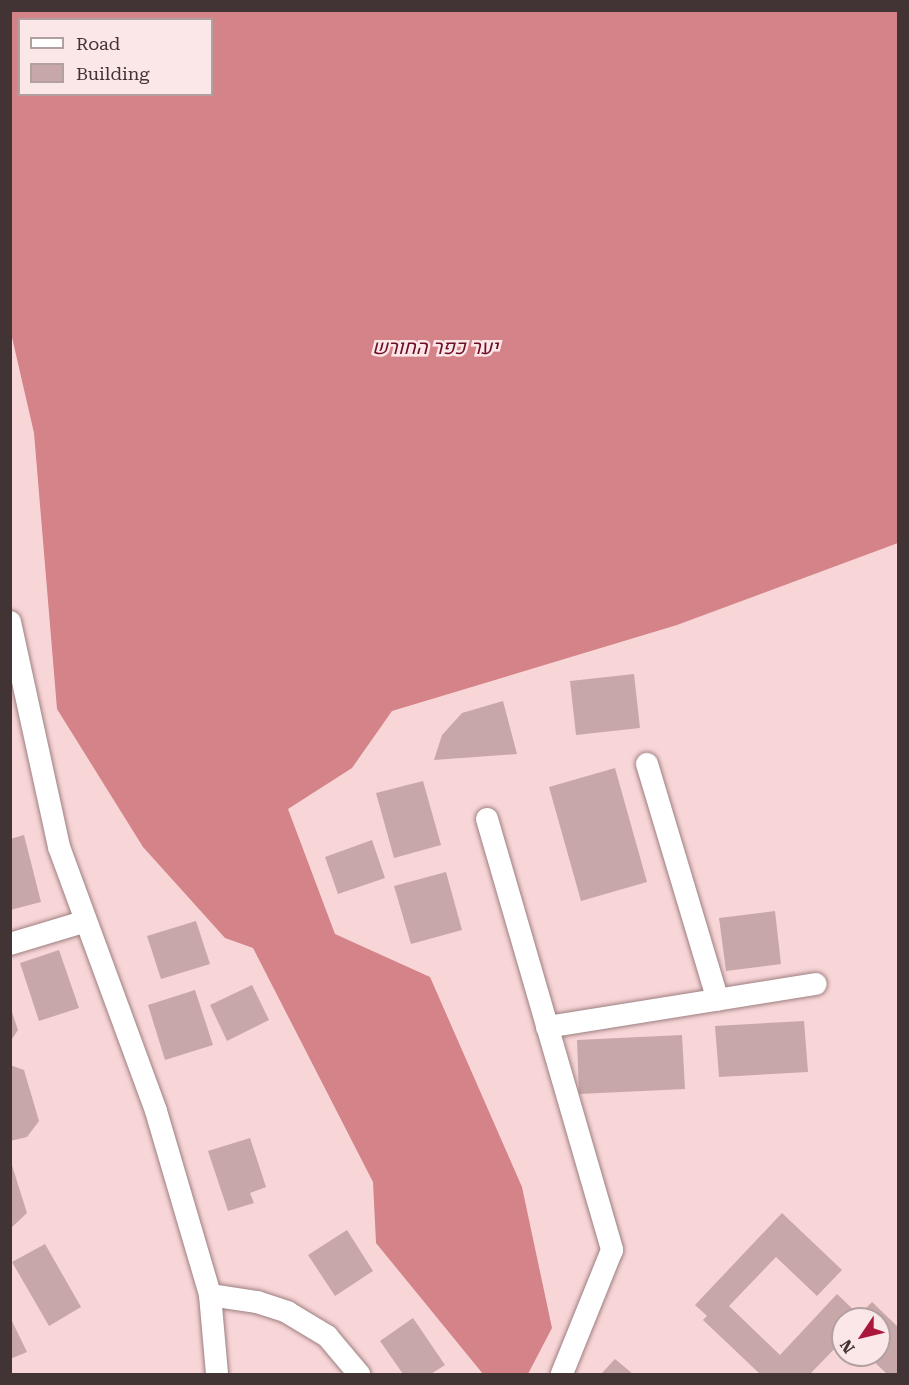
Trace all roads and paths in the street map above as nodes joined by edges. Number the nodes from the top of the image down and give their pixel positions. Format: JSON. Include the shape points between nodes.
{"nodes":[{"id":1,"x":10,"y":622,"type":"edge"},
{"id":2,"x":647,"y":764,"type":"dead end"},
{"id":3,"x":487,"y":819,"type":"dead end"},
{"id":4,"x":86,"y":921,"type":"junction"},
{"id":5,"x":10,"y":944,"type":"edge"},
{"id":6,"x":816,"y":984,"type":"dead end"},
{"id":7,"x":718,"y":1000,"type":"junction"},
{"id":8,"x":547,"y":1027,"type":"junction"},
{"id":9,"x":210,"y":1295,"type":"junction"},
{"id":10,"x":217,"y":1374,"type":"edge"},
{"id":11,"x":358,"y":1374,"type":"edge"},
{"id":12,"x":562,"y":1374,"type":"edge"}],
"edges":[{"from":1,"to":4,"type":"street","via":[[59,847]]},
{"from":2,"to":7,"type":"street"},
{"from":3,"to":8,"type":"street"},
{"from":4,"to":5,"type":"street"},
{"from":4,"to":9,"type":"street","via":[[156,1112]]},
{"from":6,"to":7,"type":"street"},
{"from":7,"to":8,"type":"street"},
{"from":8,"to":12,"type":"street","via":[[612,1250]]},
{"from":9,"to":10,"type":"street"},
{"from":9,"to":11,"type":"street","via":[[257,1302],[287,1312],[327,1336]]}]}
